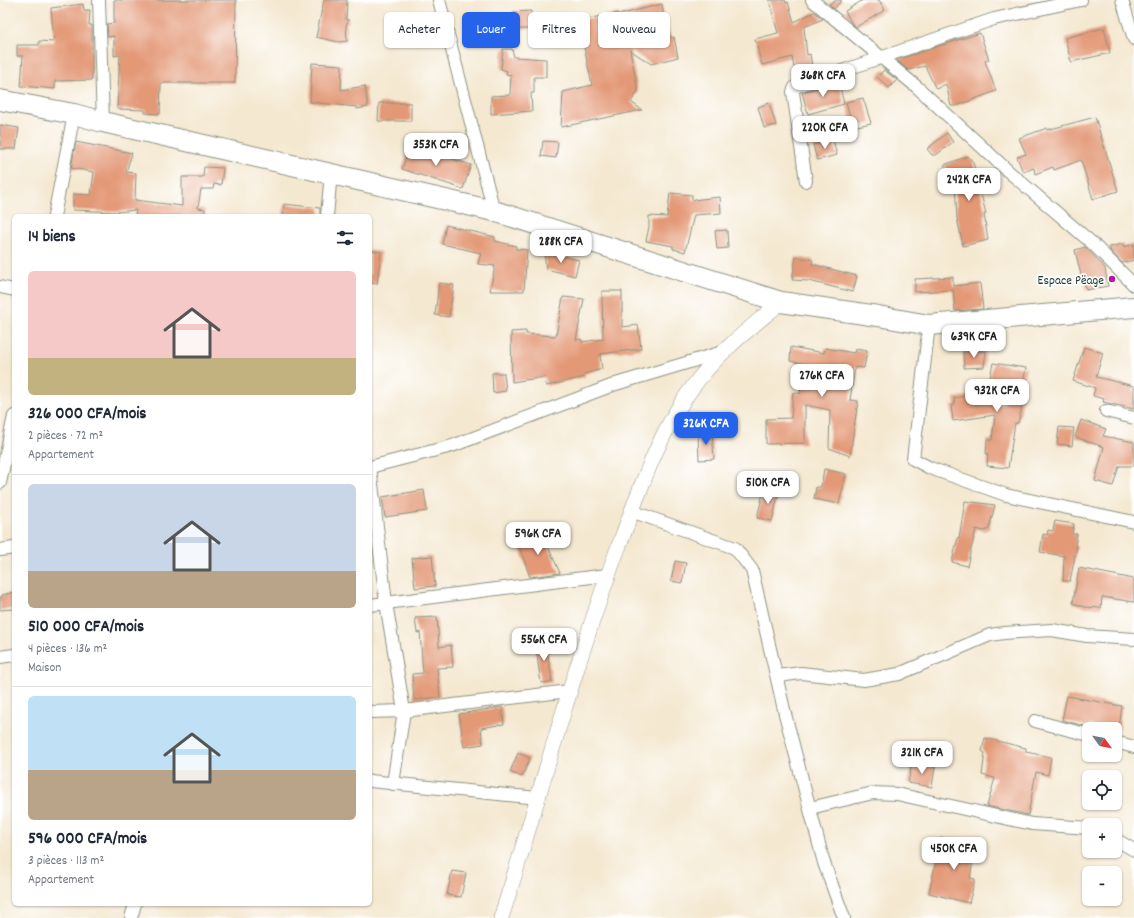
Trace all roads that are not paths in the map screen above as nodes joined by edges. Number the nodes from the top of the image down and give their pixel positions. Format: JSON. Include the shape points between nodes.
{"nodes":[{"id":1,"x":100,"y":0,"type":"edge"},
{"id":2,"x":439,"y":0,"type":"edge"},
{"id":3,"x":812,"y":0,"type":"edge"},
{"id":4,"x":1081,"y":0,"type":"edge"},
{"id":5,"x":1122,"y":0,"type":"edge"},
{"id":6,"x":1134,"y":39,"type":"edge"},
{"id":7,"x":881,"y":58,"type":"junction"},
{"id":8,"x":0,"y":100,"type":"edge"},
{"id":9,"x":74,"y":114,"type":"junction"},
{"id":10,"x":103,"y":122,"type":"junction"},
{"id":11,"x":331,"y":173,"type":"junction"},
{"id":12,"x":806,"y":181,"type":"dead end"},
{"id":13,"x":494,"y":211,"type":"junction"},
{"id":14,"x":54,"y":214,"type":"edge"},
{"id":15,"x":327,"y":214,"type":"edge"},
{"id":16,"x":1134,"y":285,"type":"edge"},
{"id":17,"x":0,"y":287,"type":"edge"},
{"id":18,"x":12,"y":290,"type":"edge"},
{"id":19,"x":781,"y":302,"type":"junction"},
{"id":20,"x":1134,"y":307,"type":"edge"},
{"id":21,"x":928,"y":325,"type":"junction"},
{"id":22,"x":723,"y":352,"type":"junction"},
{"id":23,"x":1106,"y":411,"type":"dead end"},
{"id":24,"x":1134,"y":418,"type":"edge"},
{"id":25,"x":12,"y":426,"type":"edge"},
{"id":26,"x":372,"y":466,"type":"edge"},
{"id":27,"x":0,"y":483,"type":"edge"},
{"id":28,"x":372,"y":484,"type":"edge"},
{"id":29,"x":632,"y":511,"type":"junction"},
{"id":30,"x":1134,"y":522,"type":"edge"},
{"id":31,"x":12,"y":548,"type":"edge"},
{"id":32,"x":0,"y":550,"type":"edge"},
{"id":33,"x":607,"y":575,"type":"junction"},
{"id":34,"x":386,"y":603,"type":"junction"},
{"id":35,"x":372,"y":604,"type":"edge"},
{"id":36,"x":1134,"y":639,"type":"edge"},
{"id":37,"x":12,"y":655,"type":"edge"},
{"id":38,"x":0,"y":657,"type":"edge"},
{"id":39,"x":778,"y":676,"type":"junction"},
{"id":40,"x":569,"y":691,"type":"junction"},
{"id":41,"x":404,"y":711,"type":"junction"},
{"id":42,"x":372,"y":712,"type":"edge"},
{"id":43,"x":1035,"y":721,"type":"dead end"},
{"id":44,"x":1082,"y":733,"type":"edge"},
{"id":45,"x":1122,"y":744,"type":"edge"},
{"id":46,"x":1134,"y":747,"type":"edge"},
{"id":47,"x":372,"y":781,"type":"edge"},
{"id":48,"x":393,"y":784,"type":"junction"},
{"id":49,"x":538,"y":798,"type":"junction"},
{"id":50,"x":810,"y":808,"type":"junction"},
{"id":51,"x":1082,"y":828,"type":"edge"},
{"id":52,"x":1122,"y":843,"type":"edge"},
{"id":53,"x":1134,"y":850,"type":"edge"},
{"id":54,"x":134,"y":906,"type":"edge"},
{"id":55,"x":131,"y":918,"type":"edge"},
{"id":56,"x":501,"y":918,"type":"edge"},
{"id":57,"x":844,"y":918,"type":"edge"}],
"edges":[{"from":1,"to":10,"type":"street"},
{"from":2,"to":13,"type":"street"},
{"from":3,"to":7,"type":"street"},
{"from":4,"to":7,"type":"street","via":[[994,19]]},
{"from":5,"to":6,"type":"street"},
{"from":7,"to":12,"type":"street","via":[[793,89]]},
{"from":7,"to":16,"type":"street","via":[[1092,243]]},
{"from":8,"to":9,"type":"highway"},
{"from":9,"to":10,"type":"highway"},
{"from":9,"to":14,"type":"street"},
{"from":10,"to":11,"type":"highway"},
{"from":11,"to":13,"type":"highway"},
{"from":11,"to":15,"type":"street"},
{"from":13,"to":19,"type":"highway"},
{"from":17,"to":18,"type":"street"},
{"from":19,"to":21,"type":"highway"},
{"from":19,"to":22,"type":"street"},
{"from":20,"to":21,"type":"highway"},
{"from":21,"to":30,"type":"street","via":[[913,459],[930,468],[1006,495]]},
{"from":22,"to":26,"type":"street","via":[[616,384],[452,446]]},
{"from":22,"to":29,"type":"street","via":[[698,379],[678,408],[660,442]]},
{"from":23,"to":24,"type":"street"},
{"from":25,"to":27,"type":"street"},
{"from":28,"to":34,"type":"street"},
{"from":29,"to":33,"type":"street"},
{"from":29,"to":39,"type":"street","via":[[735,548],[752,570]]},
{"from":31,"to":32,"type":"street"},
{"from":33,"to":34,"type":"street"},
{"from":33,"to":40,"type":"street"},
{"from":34,"to":35,"type":"street"},
{"from":34,"to":41,"type":"street"},
{"from":36,"to":39,"type":"street","via":[[1087,636],[1052,630],[1004,633],[990,635],[899,674],[864,680],[801,673]]},
{"from":37,"to":38,"type":"street"},
{"from":39,"to":50,"type":"street","via":[[785,714]]},
{"from":40,"to":41,"type":"street"},
{"from":40,"to":49,"type":"street"},
{"from":41,"to":42,"type":"street"},
{"from":41,"to":48,"type":"street"},
{"from":43,"to":44,"type":"street"},
{"from":45,"to":46,"type":"street"},
{"from":47,"to":48,"type":"street"},
{"from":48,"to":49,"type":"street"},
{"from":49,"to":56,"type":"street"},
{"from":50,"to":51,"type":"street","via":[[873,793],[897,794],[1032,824]]},
{"from":50,"to":57,"type":"street","via":[[824,863]]},
{"from":52,"to":53,"type":"street"},
{"from":54,"to":55,"type":"street"}]}
